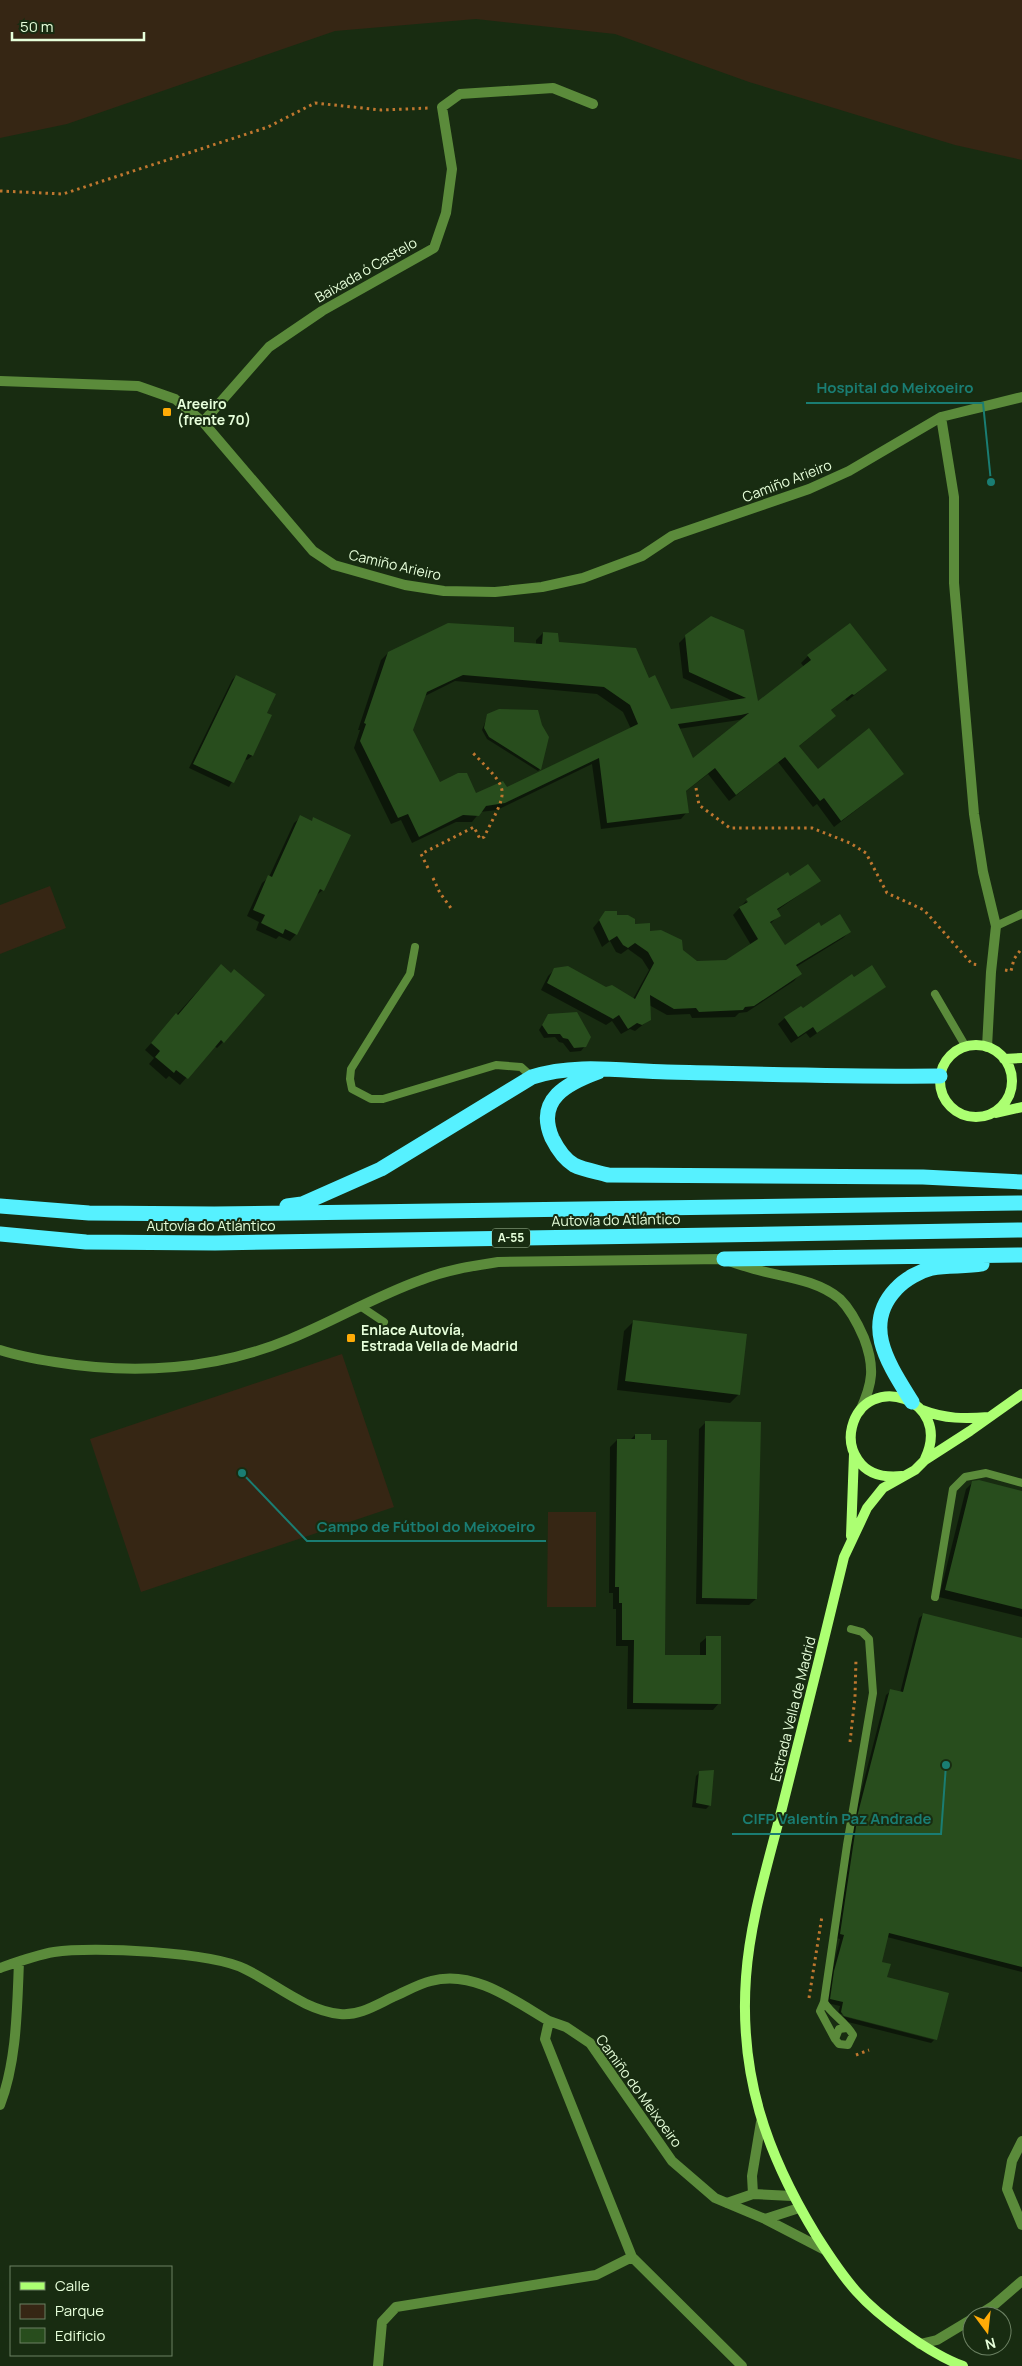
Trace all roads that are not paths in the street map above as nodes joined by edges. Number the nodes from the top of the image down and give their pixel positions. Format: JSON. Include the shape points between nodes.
{"nodes":[{"id":1,"x":593,"y":104,"type":"dead end"},
{"id":2,"x":0,"y":381,"type":"edge"},
{"id":3,"x":1022,"y":397,"type":"edge"},
{"id":4,"x":941,"y":417,"type":"junction"},
{"id":5,"x":203,"y":422,"type":"junction"},
{"id":6,"x":1022,"y":914,"type":"edge"},
{"id":7,"x":996,"y":926,"type":"junction"},
{"id":8,"x":415,"y":947,"type":"dead end"},
{"id":9,"x":935,"y":994,"type":"dead end"},
{"id":10,"x":966,"y":1047,"type":"junction"},
{"id":11,"x":987,"y":1047,"type":"junction"},
{"id":12,"x":1022,"y":1058,"type":"edge"},
{"id":13,"x":1004,"y":1059,"type":"junction"},
{"id":14,"x":604,"y":1070,"type":"junction"},
{"id":15,"x":940,"y":1076,"type":"junction"},
{"id":16,"x":532,"y":1077,"type":"junction"},
{"id":17,"x":1022,"y":1107,"type":"edge"},
{"id":18,"x":992,"y":1113,"type":"junction"},
{"id":19,"x":1022,"y":1182,"type":"edge"},
{"id":20,"x":1022,"y":1203,"type":"edge"},
{"id":21,"x":0,"y":1206,"type":"edge"},
{"id":22,"x":214,"y":1214,"type":"junction"},
{"id":23,"x":1022,"y":1230,"type":"edge"},
{"id":24,"x":0,"y":1234,"type":"edge"},
{"id":25,"x":1018,"y":1255,"type":"edge"},
{"id":26,"x":724,"y":1259,"type":"junction"},
{"id":27,"x":360,"y":1306,"type":"junction"},
{"id":28,"x":384,"y":1322,"type":"dead end"},
{"id":29,"x":0,"y":1350,"type":"edge"},
{"id":30,"x":1022,"y":1394,"type":"edge"},
{"id":31,"x":917,"y":1406,"type":"junction"},
{"id":32,"x":859,"y":1412,"type":"junction"},
{"id":33,"x":990,"y":1417,"type":"junction"},
{"id":34,"x":854,"y":1454,"type":"junction"},
{"id":35,"x":925,"y":1460,"type":"junction"},
{"id":36,"x":902,"y":1476,"type":"junction"},
{"id":37,"x":1022,"y":1483,"type":"edge"},
{"id":38,"x":851,"y":1540,"type":"junction"},
{"id":39,"x":935,"y":1598,"type":"dead end"},
{"id":40,"x":851,"y":1629,"type":"dead end"},
{"id":41,"x":19,"y":1962,"type":"junction"},
{"id":42,"x":0,"y":1968,"type":"edge"},
{"id":43,"x":824,"y":2002,"type":"junction"},
{"id":44,"x":549,"y":2021,"type":"junction"},
{"id":45,"x":847,"y":2028,"type":"junction"},
{"id":46,"x":835,"y":2039,"type":"junction"},
{"id":47,"x":0,"y":2105,"type":"edge"},
{"id":48,"x":761,"y":2122,"type":"junction"},
{"id":49,"x":1022,"y":2141,"type":"edge"},
{"id":50,"x":752,"y":2194,"type":"junction"},
{"id":51,"x":792,"y":2196,"type":"junction"},
{"id":52,"x":727,"y":2203,"type":"junction"},
{"id":53,"x":800,"y":2208,"type":"junction"},
{"id":54,"x":765,"y":2218,"type":"junction"},
{"id":55,"x":1022,"y":2225,"type":"edge"},
{"id":56,"x":825,"y":2250,"type":"junction"},
{"id":57,"x":632,"y":2257,"type":"junction"},
{"id":58,"x":1022,"y":2281,"type":"edge"},
{"id":59,"x":993,"y":2306,"type":"edge"},
{"id":60,"x":962,"y":2325,"type":"edge"},
{"id":61,"x":920,"y":2344,"type":"junction"},
{"id":62,"x":378,"y":2366,"type":"edge"},
{"id":63,"x":742,"y":2366,"type":"edge"},
{"id":64,"x":963,"y":2366,"type":"edge"}],
"edges":[{"from":1,"to":5,"type":"street","name":"Baixada ó Castelo","via":[[553,88],[460,94],[442,107],[452,169],[446,213],[434,248],[322,311],[269,347]]},
{"from":2,"to":5,"type":"street","name":"Camiño Arieiro","via":[[138,386],[176,398]]},
{"from":3,"to":4,"type":"street","name":"Camiño Arieiro"},
{"from":4,"to":5,"type":"street","name":"Camiño Arieiro","via":[[849,471],[768,504],[672,536],[642,556],[583,578],[542,588],[495,592],[444,591],[405,585],[334,565],[313,551]]},
{"from":4,"to":7,"type":"street","via":[[954,497],[954,583],[974,814]]},
{"from":6,"to":7,"type":"lane"},
{"from":7,"to":11,"type":"street"},
{"from":8,"to":16,"type":"lane","via":[[410,974],[351,1069],[352,1089],[370,1100],[383,1099],[496,1065],[521,1067]]},
{"from":9,"to":10,"type":"lane"},
{"from":10,"to":11,"type":"main road"},
{"from":10,"to":15,"type":"main road","via":[[949,1057]]},
{"from":11,"to":13,"type":"main road"},
{"from":12,"to":13,"type":"main road"},
{"from":13,"to":18,"type":"main road","via":[[1011,1073],[1011,1089],[1001,1107]]},
{"from":14,"to":15,"type":"highway"},
{"from":14,"to":16,"type":"highway","via":[[576,1068]]},
{"from":14,"to":19,"type":"highway","via":[[572,1082],[552,1099],[548,1115],[550,1132],[558,1150],[574,1165],[608,1175],[923,1177]]},
{"from":15,"to":18,"type":"main road","via":[[940,1087],[950,1107],[970,1117]]},
{"from":16,"to":22,"type":"highway","via":[[381,1169],[302,1204]]},
{"from":17,"to":18,"type":"main road"},
{"from":20,"to":22,"type":"highway","name":"Autovía do Atlántico","number":"A-55"},
{"from":21,"to":22,"type":"highway","name":"Autovía do Atlántico","number":"A-55","via":[[89,1213]]},
{"from":23,"to":24,"type":"highway","name":"Autovía do Atlántico","number":"A-55","via":[[215,1243],[86,1242]]},
{"from":25,"to":26,"type":"highway"},
{"from":25,"to":31,"type":"highway","via":[[980,1265],[932,1268],[899,1285],[888,1298],[882,1307],[881,1340],[886,1358]]},
{"from":26,"to":27,"type":"street","via":[[498,1262],[462,1267],[421,1279]]},
{"from":26,"to":32,"type":"street","via":[[807,1282],[839,1299],[857,1321],[870,1353],[872,1378],[869,1393]]},
{"from":27,"to":28,"type":"lane"},
{"from":27,"to":29,"type":"street","via":[[249,1354],[189,1366],[137,1370],[88,1368]]},
{"from":30,"to":33,"type":"main road","name":"Estrada Vella de Madrid"},
{"from":31,"to":32,"type":"main road","via":[[902,1397],[884,1397]]},
{"from":31,"to":33,"type":"main road","via":[[940,1417]]},
{"from":31,"to":35,"type":"main road","via":[[929,1421],[932,1434]]},
{"from":32,"to":34,"type":"main road","name":"Estrada Vella de Madrid","via":[[851,1432]]},
{"from":33,"to":35,"type":"main road","name":"Estrada Vella de Madrid"},
{"from":34,"to":36,"type":"main road","via":[[869,1471],[880,1476]]},
{"from":34,"to":38,"type":"main road","name":"Estrada Vella de Madrid"},
{"from":35,"to":36,"type":"main road","name":"Estrada Vella de Madrid"},
{"from":36,"to":38,"type":"main road","name":"Estrada Vella de Madrid","via":[[883,1488],[867,1508]]},
{"from":37,"to":39,"type":"lane","via":[[986,1473],[966,1477],[953,1489]]},
{"from":38,"to":48,"type":"main road","name":"Estrada Vella de Madrid","via":[[844,1557],[751,1937],[744,2008],[746,2044]]},
{"from":40,"to":43,"type":"lane","via":[[862,1632],[869,1639],[873,1693]]},
{"from":41,"to":42,"type":"street","name":"Camiño do Meixoeiro"},
{"from":41,"to":44,"type":"street","name":"Camiño do Meixoeiro","via":[[54,1952],[89,1950],[214,1959],[244,1968],[303,2003],[339,2014],[369,2009],[432,1980],[468,1980],[500,1993]]},
{"from":41,"to":47,"type":"street","via":[[15,2029],[6,2090]]},
{"from":43,"to":45,"type":"lane"},
{"from":43,"to":46,"type":"lane","via":[[820,2011]]},
{"from":44,"to":52,"type":"street","name":"Camiño do Meixoeiro","via":[[566,2027],[590,2043],[672,2161],[715,2198]]},
{"from":44,"to":57,"type":"street","via":[[545,2039]]},
{"from":45,"to":46,"type":"lane","via":[[839,2029]]},
{"from":45,"to":46,"type":"lane","via":[[853,2035],[848,2045],[839,2044]]},
{"from":48,"to":50,"type":"street","name":"Estrada Vella de Madrid"},
{"from":48,"to":51,"type":"main road","name":"Estrada Vella de Madrid"},
{"from":49,"to":55,"type":"street","via":[[1012,2161],[1007,2189]]},
{"from":50,"to":51,"type":"street"},
{"from":50,"to":52,"type":"street"},
{"from":51,"to":53,"type":"main road","name":"Estrada Vella de Madrid"},
{"from":52,"to":54,"type":"street","name":"Camiño do Meixoeiro"},
{"from":53,"to":54,"type":"street"},
{"from":53,"to":56,"type":"main road","name":"Estrada Vella de Madrid"},
{"from":54,"to":56,"type":"street","name":"Camiño do Meixoeiro"},
{"from":56,"to":61,"type":"main road","name":"Estrada Vella de Madrid","via":[[856,2291]]},
{"from":57,"to":62,"type":"street","via":[[596,2274],[396,2307],[382,2322]]},
{"from":57,"to":63,"type":"street"},
{"from":58,"to":59,"type":"street"},
{"from":60,"to":61,"type":"street","via":[[937,2340]]},
{"from":61,"to":64,"type":"main road","name":"Estrada Vella de Madrid"}]}
